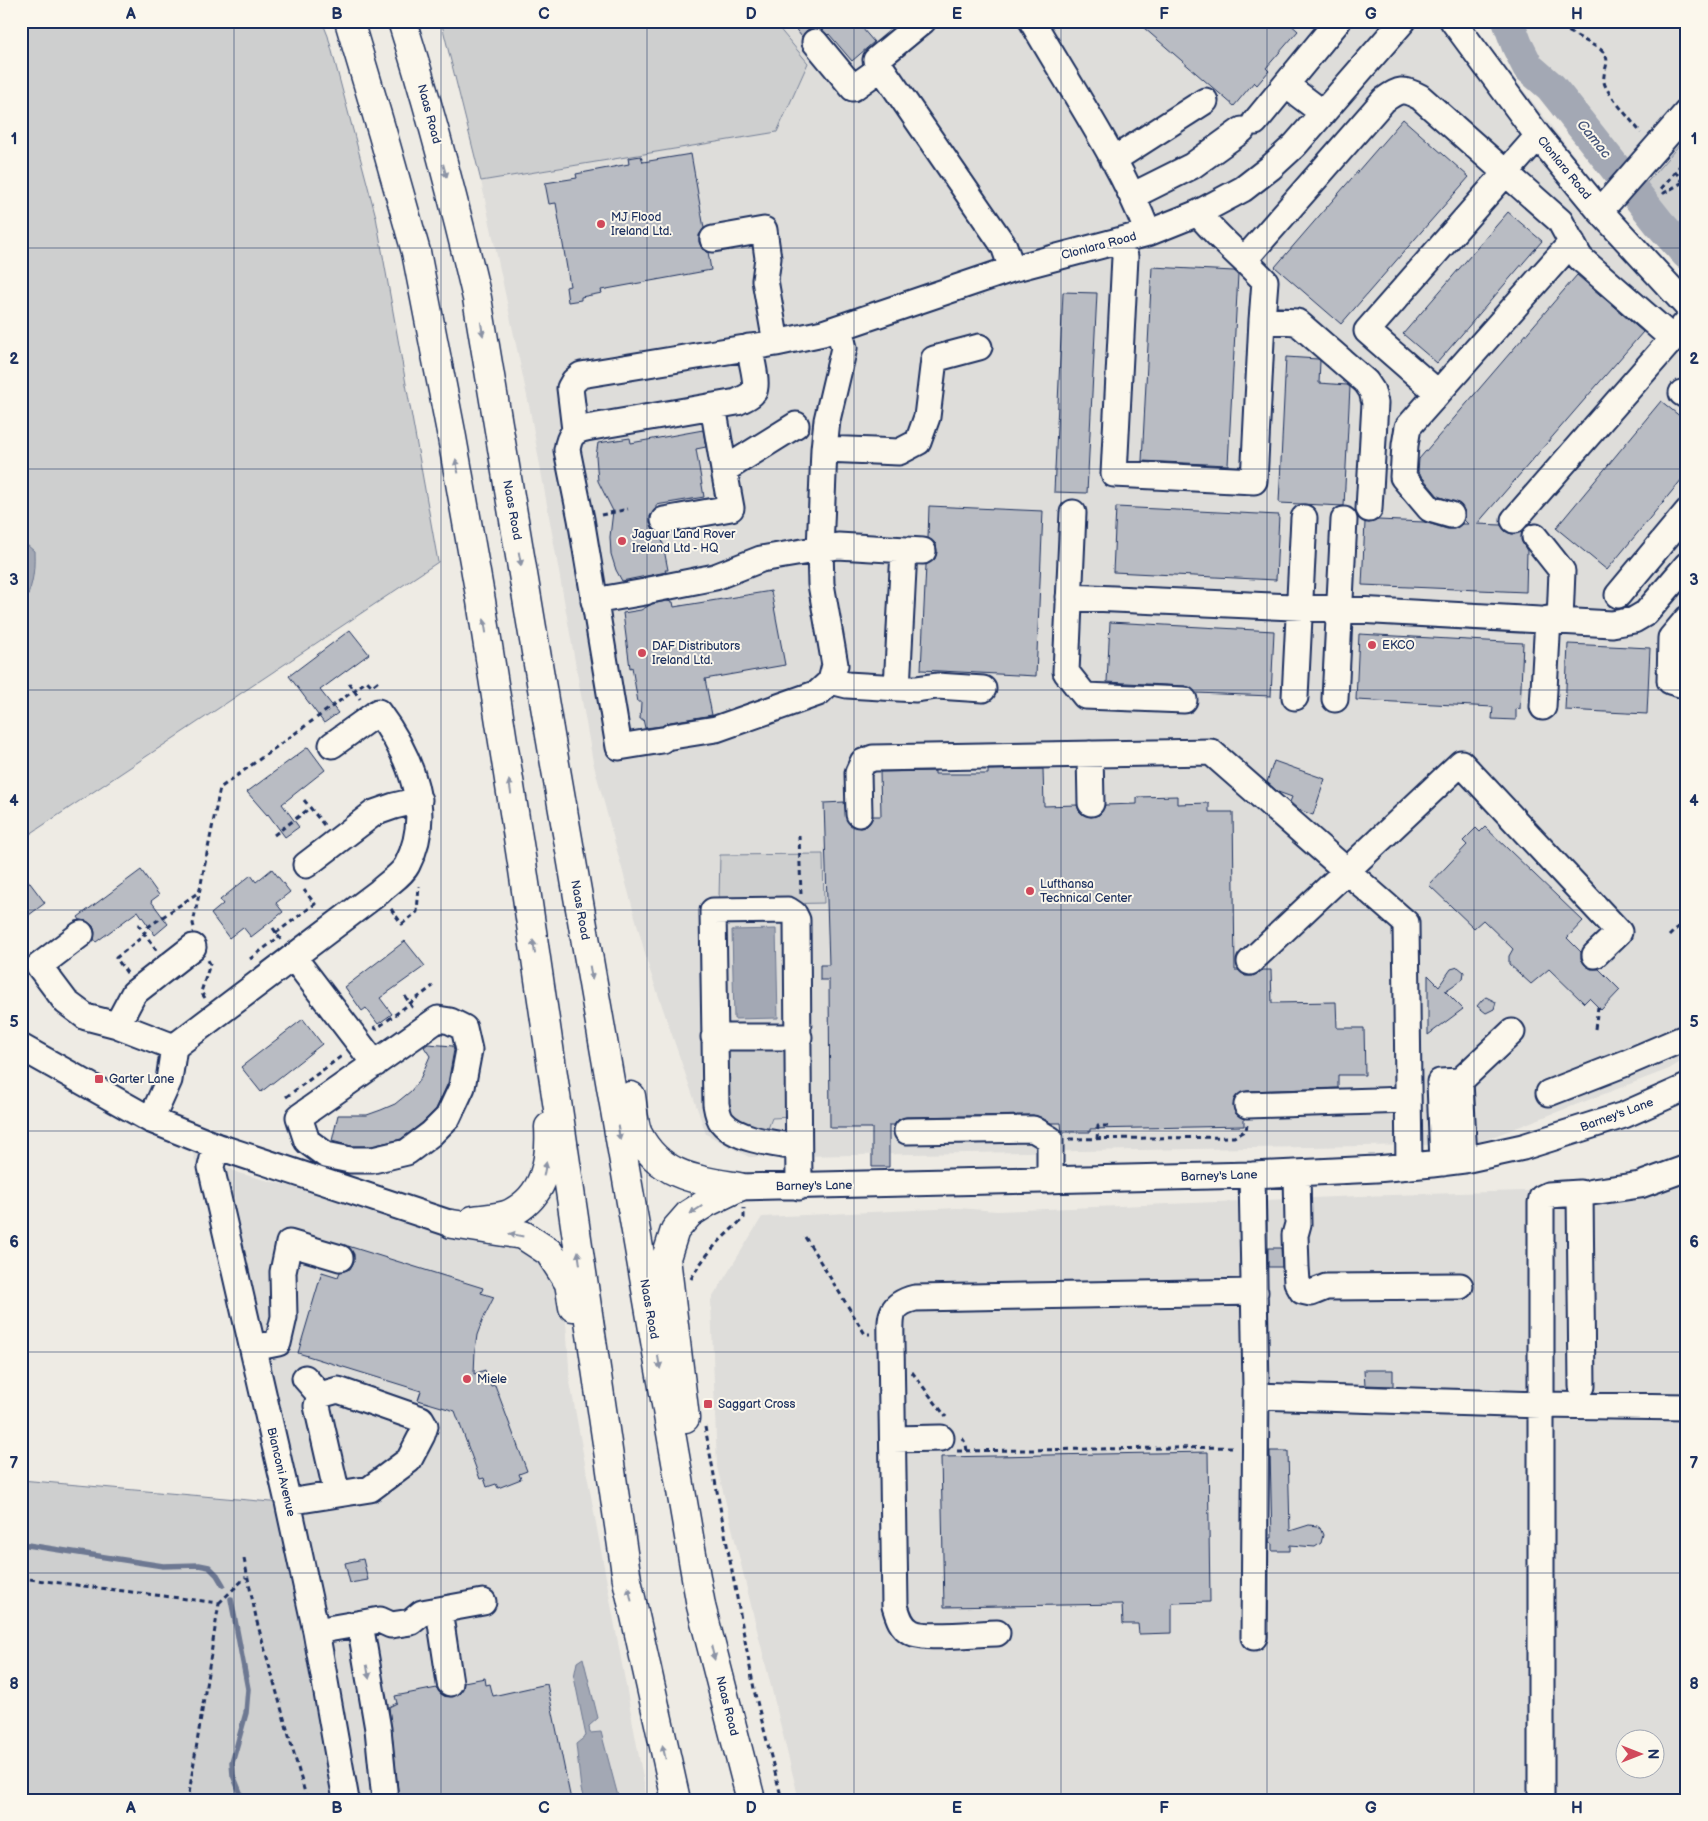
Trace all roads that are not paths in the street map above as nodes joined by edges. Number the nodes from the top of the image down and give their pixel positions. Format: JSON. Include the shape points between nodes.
{"nodes":[{"id":1,"x":349,"y":21,"type":"edge"},
{"id":2,"x":402,"y":21,"type":"edge"},
{"id":3,"x":923,"y":21,"type":"edge"},
{"id":4,"x":1032,"y":21,"type":"edge"},
{"id":5,"x":1338,"y":21,"type":"edge"},
{"id":6,"x":1402,"y":21,"type":"edge"},
{"id":7,"x":1453,"y":21,"type":"edge"},
{"id":8,"x":815,"y":42,"type":"dead end"},
{"id":9,"x":881,"y":68,"type":"junction"},
{"id":10,"x":1286,"y":85,"type":"junction"},
{"id":11,"x":1205,"y":102,"type":"dead end"},
{"id":12,"x":1687,"y":112,"type":"edge"},
{"id":13,"x":1323,"y":113,"type":"junction"},
{"id":14,"x":1538,"y":136,"type":"junction"},
{"id":15,"x":1113,"y":160,"type":"junction"},
{"id":16,"x":1504,"y":173,"type":"junction"},
{"id":17,"x":1132,"y":196,"type":"junction"},
{"id":18,"x":1599,"y":210,"type":"junction"},
{"id":19,"x":1198,"y":213,"type":"junction"},
{"id":20,"x":1148,"y":233,"type":"junction"},
{"id":21,"x":712,"y":238,"type":"dead end"},
{"id":22,"x":1121,"y":241,"type":"junction"},
{"id":23,"x":1572,"y":242,"type":"junction"},
{"id":24,"x":1244,"y":259,"type":"junction"},
{"id":25,"x":1012,"y":269,"type":"junction"},
{"id":26,"x":1687,"y":306,"type":"edge"},
{"id":27,"x":1262,"y":320,"type":"junction"},
{"id":28,"x":840,"y":328,"type":"junction"},
{"id":29,"x":1680,"y":331,"type":"edge"},
{"id":30,"x":776,"y":342,"type":"junction"},
{"id":31,"x":978,"y":347,"type":"dead end"},
{"id":32,"x":738,"y":349,"type":"junction"},
{"id":33,"x":1438,"y":392,"type":"junction"},
{"id":34,"x":713,"y":406,"type":"junction"},
{"id":35,"x":796,"y":426,"type":"dead end"},
{"id":36,"x":575,"y":430,"type":"junction"},
{"id":37,"x":824,"y":449,"type":"junction"},
{"id":38,"x":724,"y":470,"type":"junction"},
{"id":39,"x":1369,"y":509,"type":"dead end"},
{"id":40,"x":1073,"y":512,"type":"dead end"},
{"id":41,"x":1451,"y":515,"type":"dead end"},
{"id":42,"x":1304,"y":518,"type":"dead end"},
{"id":43,"x":664,"y":520,"type":"dead end"},
{"id":44,"x":1344,"y":520,"type":"dead end"},
{"id":45,"x":1514,"y":520,"type":"dead end"},
{"id":46,"x":1684,"y":521,"type":"edge"},
{"id":47,"x":1535,"y":537,"type":"dead end"},
{"id":48,"x":820,"y":550,"type":"junction"},
{"id":49,"x":1687,"y":565,"type":"edge"},
{"id":50,"x":1070,"y":596,"type":"junction"},
{"id":51,"x":594,"y":601,"type":"junction"},
{"id":52,"x":1300,"y":607,"type":"junction"},
{"id":53,"x":1651,"y":608,"type":"junction"},
{"id":54,"x":1339,"y":609,"type":"junction"},
{"id":55,"x":1687,"y":619,"type":"edge"},
{"id":56,"x":1554,"y":620,"type":"junction"},
{"id":57,"x":1671,"y":638,"type":"junction"},
{"id":58,"x":831,"y":681,"type":"junction"},
{"id":59,"x":1687,"y":686,"type":"edge"},
{"id":60,"x":896,"y":688,"type":"junction"},
{"id":61,"x":983,"y":689,"type":"dead end"},
{"id":62,"x":1295,"y":696,"type":"dead end"},
{"id":63,"x":1335,"y":699,"type":"dead end"},
{"id":64,"x":1184,"y":700,"type":"dead end"},
{"id":65,"x":1543,"y":707,"type":"dead end"},
{"id":66,"x":547,"y":718,"type":"junction"},
{"id":67,"x":332,"y":746,"type":"dead end"},
{"id":68,"x":1090,"y":754,"type":"junction"},
{"id":69,"x":419,"y":800,"type":"junction"},
{"id":70,"x":1091,"y":803,"type":"dead end"},
{"id":71,"x":859,"y":814,"type":"dead end"},
{"id":72,"x":306,"y":865,"type":"dead end"},
{"id":73,"x":1347,"y":870,"type":"junction"},
{"id":74,"x":81,"y":934,"type":"dead end"},
{"id":75,"x":198,"y":945,"type":"road end"},
{"id":76,"x":1596,"y":955,"type":"dead end"},
{"id":77,"x":294,"y":958,"type":"junction"},
{"id":78,"x":1250,"y":962,"type":"dead end"},
{"id":79,"x":541,"y":996,"type":"junction"},
{"id":80,"x":117,"y":1025,"type":"junction"},
{"id":81,"x":1512,"y":1032,"type":"dead end"},
{"id":82,"x":714,"y":1037,"type":"junction"},
{"id":83,"x":799,"y":1037,"type":"junction"},
{"id":84,"x":1687,"y":1038,"type":"edge"},
{"id":85,"x":21,"y":1047,"type":"edge"},
{"id":86,"x":174,"y":1047,"type":"junction"},
{"id":87,"x":375,"y":1064,"type":"junction"},
{"id":88,"x":1687,"y":1087,"type":"edge"},
{"id":89,"x":1549,"y":1093,"type":"dead end"},
{"id":90,"x":1408,"y":1100,"type":"junction"},
{"id":91,"x":1247,"y":1104,"type":"road end"},
{"id":92,"x":151,"y":1120,"type":"junction"},
{"id":93,"x":907,"y":1131,"type":"dead end"},
{"id":94,"x":216,"y":1146,"type":"junction"},
{"id":95,"x":798,"y":1147,"type":"junction"},
{"id":96,"x":1453,"y":1161,"type":"junction"},
{"id":97,"x":1409,"y":1166,"type":"junction"},
{"id":98,"x":1687,"y":1168,"type":"edge"},
{"id":99,"x":1297,"y":1173,"type":"junction"},
{"id":100,"x":1252,"y":1175,"type":"junction"},
{"id":101,"x":1050,"y":1180,"type":"junction"},
{"id":102,"x":741,"y":1187,"type":"junction"},
{"id":103,"x":799,"y":1187,"type":"junction"},
{"id":104,"x":1592,"y":1192,"type":"dead end"},
{"id":105,"x":452,"y":1224,"type":"junction"},
{"id":106,"x":340,"y":1258,"type":"dead end"},
{"id":107,"x":1460,"y":1286,"type":"dead end"},
{"id":108,"x":1255,"y":1292,"type":"junction"},
{"id":109,"x":252,"y":1348,"type":"junction"},
{"id":110,"x":1582,"y":1386,"type":"dead end"},
{"id":111,"x":1256,"y":1396,"type":"junction"},
{"id":112,"x":1541,"y":1405,"type":"junction"},
{"id":113,"x":1687,"y":1407,"type":"edge"},
{"id":114,"x":950,"y":1432,"type":"road end"},
{"id":115,"x":893,"y":1439,"type":"junction"},
{"id":116,"x":606,"y":1445,"type":"junction"},
{"id":117,"x":337,"y":1494,"type":"junction"},
{"id":118,"x":288,"y":1502,"type":"junction"},
{"id":119,"x":483,"y":1602,"type":"dead end"},
{"id":120,"x":701,"y":1606,"type":"junction"},
{"id":121,"x":430,"y":1611,"type":"junction"},
{"id":122,"x":370,"y":1622,"type":"junction"},
{"id":123,"x":316,"y":1631,"type":"junction"},
{"id":124,"x":997,"y":1633,"type":"dead end"},
{"id":125,"x":1254,"y":1637,"type":"dead end"},
{"id":126,"x":450,"y":1683,"type":"dead end"},
{"id":127,"x":346,"y":1800,"type":"edge"},
{"id":128,"x":385,"y":1800,"type":"edge"},
{"id":129,"x":676,"y":1800,"type":"edge"},
{"id":130,"x":751,"y":1800,"type":"edge"},
{"id":131,"x":1541,"y":1800,"type":"edge"}],
"edges":[{"from":79,"to":1,"type":"highway","one_way":true,"via":[[481,601],[416,252]]},
{"from":2,"to":66,"type":"highway","name":"Naas Road","one_way":true,"via":[[461,229],[477,298]]},
{"from":3,"to":9,"type":"street","via":[[876,60]]},
{"from":4,"to":15,"type":"street"},
{"from":5,"to":10,"type":"street"},
{"from":6,"to":13,"type":"street","name":"Clonlara Road"},
{"from":7,"to":14,"type":"street","name":"Clonlara Road"},
{"from":8,"to":9,"type":"street","via":[[853,88]]},
{"from":9,"to":25,"type":"street","via":[[1004,246]]},
{"from":10,"to":13,"type":"street"},
{"from":10,"to":17,"type":"street","via":[[1249,126],[1192,166]]},
{"from":11,"to":15,"type":"street"},
{"from":12,"to":18,"type":"street","via":[[1664,157],[1635,172]]},
{"from":13,"to":19,"type":"street","name":"Clonlara Road","via":[[1270,168],[1243,188]]},
{"from":14,"to":16,"type":"street"},
{"from":14,"to":18,"type":"street","name":"Clonlara Road"},
{"from":15,"to":17,"type":"street"},
{"from":16,"to":23,"type":"street","via":[[1560,221]]},
{"from":16,"to":24,"type":"street","via":[[1420,97],[1408,90],[1395,92],[1384,100]]},
{"from":16,"to":33,"type":"street","via":[[1367,331]]},
{"from":17,"to":20,"type":"street"},
{"from":18,"to":26,"type":"street","name":"Clonlara Road"},
{"from":19,"to":20,"type":"street","name":"Clonlara Road"},
{"from":19,"to":24,"type":"street"},
{"from":20,"to":22,"type":"street","name":"Clonlara Road"},
{"from":21,"to":30,"type":"street","via":[[764,230],[768,258],[765,280]]},
{"from":22,"to":25,"type":"street","name":"Clonlara Road"},
{"from":22,"to":27,"type":"street","via":[[1125,256],[1114,474],[1254,481]]},
{"from":23,"to":29,"type":"street","via":[[1580,258]]},
{"from":23,"to":33,"type":"street"},
{"from":24,"to":27,"type":"street","via":[[1265,281]]},
{"from":25,"to":28,"type":"street","name":"Clonlara Road"},
{"from":27,"to":39,"type":"street","via":[[1297,322],[1366,382],[1372,391],[1375,403]]},
{"from":28,"to":30,"type":"street","name":"Clonlara Road"},
{"from":28,"to":37,"type":"street","via":[[844,348],[827,420]]},
{"from":29,"to":45,"type":"street"},
{"from":30,"to":32,"type":"street","name":"Clonlara Road"},
{"from":31,"to":37,"type":"street","via":[[934,359],[927,417],[918,442],[899,452]]},
{"from":32,"to":34,"type":"street","via":[[755,384],[754,391],[737,402]]},
{"from":32,"to":36,"type":"street","name":"Clonlara Road","via":[[581,376],[570,388]]},
{"from":33,"to":41,"type":"street","via":[[1408,427],[1403,476],[1430,509]]},
{"from":34,"to":36,"type":"street"},
{"from":34,"to":38,"type":"street"},
{"from":35,"to":38,"type":"street"},
{"from":36,"to":51,"type":"street","via":[[568,440],[568,450]]},
{"from":37,"to":48,"type":"street"},
{"from":38,"to":43,"type":"street","via":[[731,508]]},
{"from":40,"to":50,"type":"street"},
{"from":42,"to":52,"type":"street"},
{"from":44,"to":54,"type":"street"},
{"from":46,"to":53,"type":"street","via":[[1624,588]]},
{"from":47,"to":56,"type":"street","via":[[1562,571]]},
{"from":48,"to":51,"type":"street","via":[[762,559],[715,577]]},
{"from":48,"to":58,"type":"street","via":[[821,584],[835,665]]},
{"from":48,"to":60,"type":"street","via":[[838,546],[914,551]]},
{"from":49,"to":53,"type":"street"},
{"from":50,"to":52,"type":"street"},
{"from":50,"to":64,"type":"street","via":[[1066,672],[1085,696]]},
{"from":51,"to":58,"type":"street","via":[[618,748],[716,729],[818,693]]},
{"from":52,"to":54,"type":"street"},
{"from":52,"to":62,"type":"street"},
{"from":53,"to":56,"type":"street","via":[[1634,620],[1612,624]]},
{"from":53,"to":57,"type":"street"},
{"from":54,"to":56,"type":"street"},
{"from":54,"to":63,"type":"street"},
{"from":55,"to":57,"type":"street"},
{"from":56,"to":65,"type":"street"},
{"from":57,"to":59,"type":"street","via":[[1670,681]]},
{"from":58,"to":60,"type":"street"},
{"from":60,"to":61,"type":"street"},
{"from":66,"to":102,"type":"highway","via":[[594,887],[638,1133],[654,1156],[684,1177]]},
{"from":66,"to":120,"type":"highway","name":"Naas Road","one_way":true},
{"from":67,"to":69,"type":"street","via":[[378,712],[393,732],[408,762]]},
{"from":68,"to":70,"type":"street"},
{"from":68,"to":71,"type":"street","via":[[873,758],[863,762],[858,773]]},
{"from":68,"to":73,"type":"street","via":[[1211,752]]},
{"from":69,"to":72,"type":"street","via":[[374,814]]},
{"from":69,"to":77,"type":"street","via":[[417,838],[406,867]]},
{"from":73,"to":76,"type":"street","via":[[1461,763],[1620,932]]},
{"from":73,"to":78,"type":"street"},
{"from":73,"to":90,"type":"street","via":[[1406,923]]},
{"from":74,"to":80,"type":"street","via":[[39,966],[66,1002],[86,1017]]},
{"from":75,"to":80,"type":"street","via":[[134,993]]},
{"from":77,"to":86,"type":"street"},
{"from":77,"to":87,"type":"street"},
{"from":105,"to":79,"type":"highway","one_way":true,"via":[[510,1214],[532,1199],[543,1182],[550,1144]]},
{"from":116,"to":79,"type":"highway","one_way":true},
{"from":80,"to":86,"type":"street"},
{"from":81,"to":96,"type":"street","via":[[1460,1081],[1440,1082]]},
{"from":82,"to":83,"type":"street"},
{"from":82,"to":83,"type":"street","via":[[713,911],[788,910],[798,920]]},
{"from":82,"to":95,"type":"street","via":[[716,1104],[721,1120],[727,1127],[754,1140]]},
{"from":83,"to":95,"type":"street"},
{"from":84,"to":89,"type":"street"},
{"from":85,"to":92,"type":"street"},
{"from":86,"to":92,"type":"street","via":[[169,1080]]},
{"from":87,"to":87,"type":"street","via":[[299,1117],[307,1141],[326,1155],[373,1160],[407,1152],[432,1134],[448,1117],[462,1087],[469,1050],[464,1028],[438,1019]]},
{"from":88,"to":96,"type":"street","name":"Barney's Lane","via":[[1624,1115],[1523,1147]]},
{"from":90,"to":91,"type":"street"},
{"from":90,"to":97,"type":"street"},
{"from":92,"to":94,"type":"street"},
{"from":93,"to":101,"type":"street","via":[[1032,1129],[1050,1139]]},
{"from":94,"to":105,"type":"street"},
{"from":94,"to":109,"type":"street","name":"Bianconi Avenue","via":[[211,1168]]},
{"from":95,"to":103,"type":"street"},
{"from":96,"to":97,"type":"street","name":"Barney's Lane"},
{"from":97,"to":99,"type":"street","name":"Barney's Lane"},
{"from":98,"to":104,"type":"street","via":[[1640,1185]]},
{"from":99,"to":100,"type":"street","name":"Barney's Lane"},
{"from":99,"to":107,"type":"street","via":[[1298,1224],[1295,1235],[1297,1282],[1302,1291]]},
{"from":100,"to":101,"type":"street","name":"Barney's Lane"},
{"from":100,"to":108,"type":"street"},
{"from":101,"to":103,"type":"street","name":"Barney's Lane"},
{"from":102,"to":103,"type":"street","name":"Barney's Lane"},
{"from":102,"to":120,"type":"highway","one_way":true,"via":[[689,1214],[675,1230],[666,1258],[680,1370]]},
{"from":116,"to":105,"type":"highway","one_way":true,"via":[[588,1386],[569,1283],[549,1252],[523,1235]]},
{"from":106,"to":109,"type":"street","via":[[289,1243],[284,1272],[284,1317],[278,1343]]},
{"from":108,"to":111,"type":"street"},
{"from":108,"to":115,"type":"street","via":[[916,1298],[903,1301],[894,1309],[891,1322]]},
{"from":109,"to":118,"type":"street","name":"Bianconi Avenue"},
{"from":110,"to":112,"type":"street","via":[[1580,1193],[1548,1195],[1542,1198],[1541,1203]]},
{"from":111,"to":112,"type":"street"},
{"from":111,"to":125,"type":"street"},
{"from":112,"to":113,"type":"street"},
{"from":112,"to":131,"type":"street"},
{"from":114,"to":115,"type":"street"},
{"from":115,"to":124,"type":"street","via":[[895,1606],[900,1620],[911,1632],[924,1635]]},
{"from":129,"to":116,"type":"highway","one_way":true,"via":[[627,1580]]},
{"from":117,"to":117,"type":"street","via":[[370,1490],[409,1460],[425,1426],[421,1419],[338,1390],[312,1387]]},
{"from":117,"to":118,"type":"street"},
{"from":118,"to":123,"type":"street","name":"Bianconi Avenue"},
{"from":119,"to":121,"type":"street"},
{"from":120,"to":130,"type":"highway","name":"Naas Road","one_way":true},
{"from":121,"to":122,"type":"street","via":[[411,1622],[391,1626]]},
{"from":121,"to":126,"type":"street"},
{"from":122,"to":123,"type":"street"},
{"from":122,"to":128,"type":"street","one_way":true},
{"from":123,"to":127,"type":"street","name":"Bianconi Avenue"}]}
